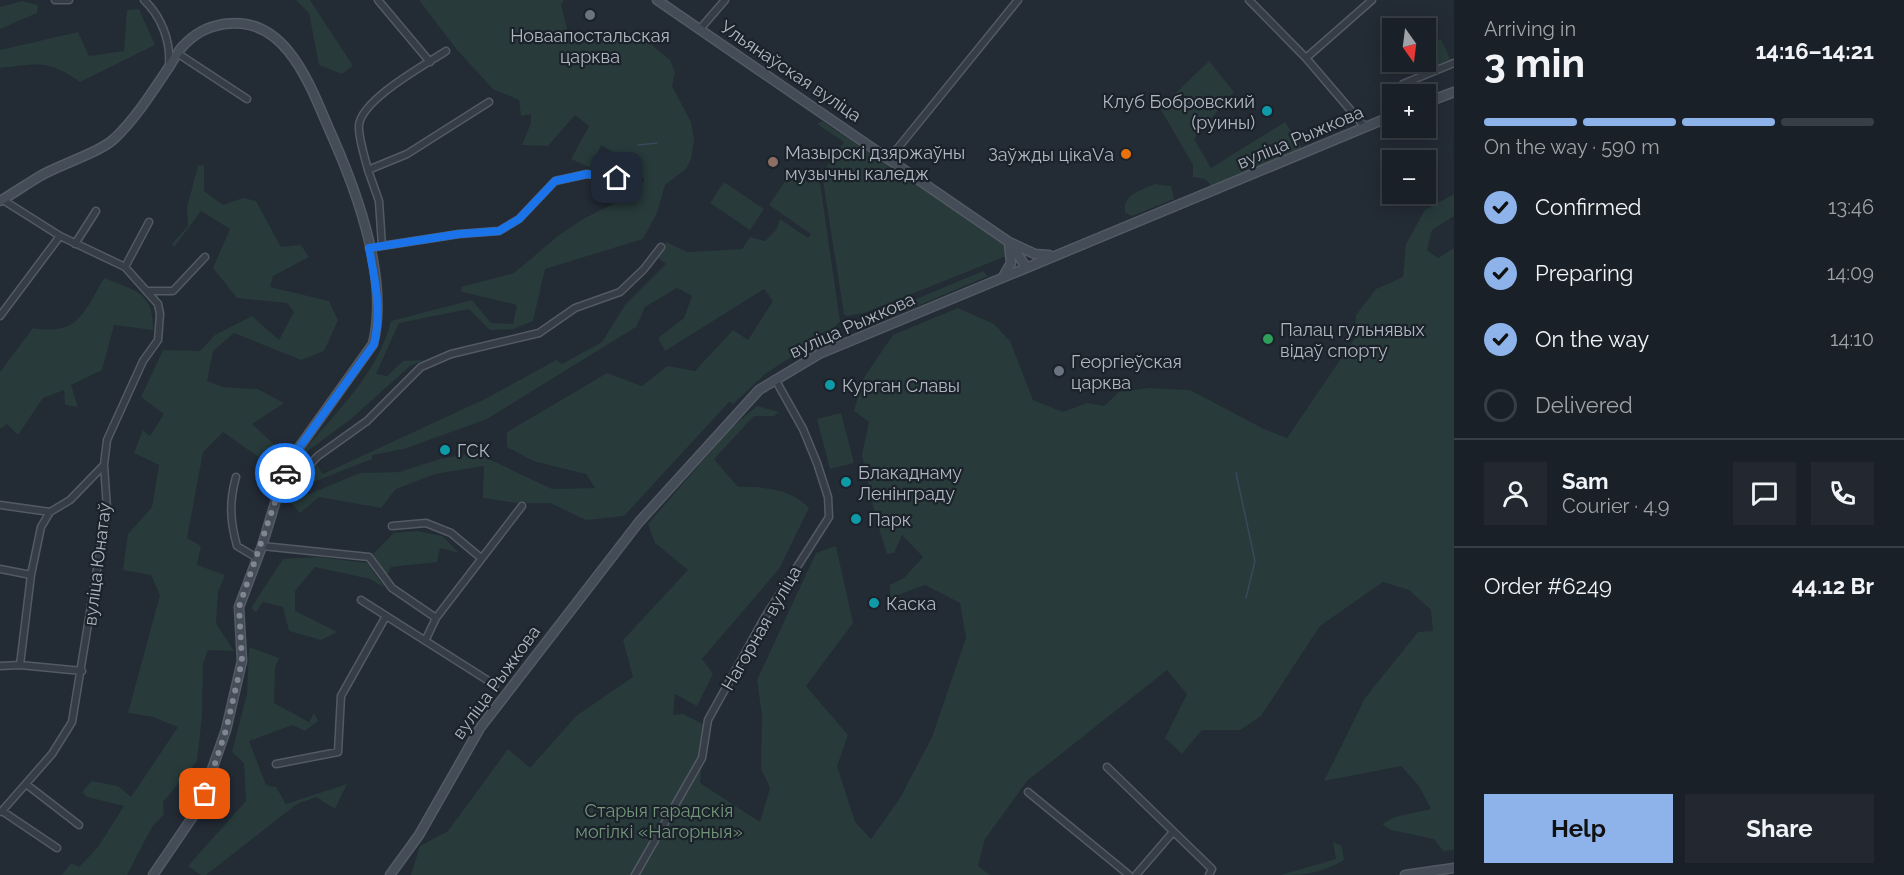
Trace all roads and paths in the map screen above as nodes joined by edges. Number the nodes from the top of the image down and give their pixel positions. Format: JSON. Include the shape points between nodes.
{"nodes":[{"id":1,"x":55,"y":0,"type":"edge"},
{"id":2,"x":69,"y":0,"type":"edge"},
{"id":3,"x":144,"y":0,"type":"edge"},
{"id":4,"x":378,"y":0,"type":"edge"},
{"id":5,"x":657,"y":0,"type":"edge"},
{"id":6,"x":725,"y":0,"type":"edge"},
{"id":7,"x":1018,"y":0,"type":"edge"},
{"id":8,"x":1249,"y":0,"type":"edge"},
{"id":9,"x":1372,"y":0,"type":"edge"},
{"id":10,"x":700,"y":29,"type":"junction"},
{"id":11,"x":446,"y":51,"type":"dead end"},
{"id":12,"x":177,"y":53,"type":"junction"},
{"id":13,"x":1306,"y":58,"type":"junction"},
{"id":14,"x":430,"y":62,"type":"junction"},
{"id":15,"x":1454,"y":63,"type":"edge"},
{"id":16,"x":168,"y":68,"type":"junction"},
{"id":17,"x":1403,"y":84,"type":"dead end"},
{"id":18,"x":1453,"y":94,"type":"edge"},
{"id":19,"x":248,"y":99,"type":"dead end"},
{"id":20,"x":1436,"y":99,"type":"edge"},
{"id":21,"x":489,"y":102,"type":"dead end"},
{"id":22,"x":1382,"y":120,"type":"edge"},
{"id":23,"x":1365,"y":127,"type":"junction"},
{"id":24,"x":889,"y":159,"type":"junction"},
{"id":25,"x":368,"y":170,"type":"junction"},
{"id":26,"x":617,"y":178,"type":"dead end"},
{"id":27,"x":1,"y":201,"type":"edge"},
{"id":28,"x":96,"y":212,"type":"dead end"},
{"id":29,"x":149,"y":222,"type":"dead end"},
{"id":30,"x":60,"y":236,"type":"junction"},
{"id":31,"x":1009,"y":242,"type":"junction"},
{"id":32,"x":75,"y":244,"type":"junction"},
{"id":33,"x":382,"y":246,"type":"junction"},
{"id":34,"x":661,"y":247,"type":"dead end"},
{"id":35,"x":369,"y":248,"type":"junction"},
{"id":36,"x":1026,"y":249,"type":"junction"},
{"id":37,"x":1056,"y":255,"type":"junction"},
{"id":38,"x":205,"y":257,"type":"dead end"},
{"id":39,"x":124,"y":267,"type":"junction"},
{"id":40,"x":1026,"y":267,"type":"junction"},
{"id":41,"x":1002,"y":278,"type":"junction"},
{"id":42,"x":148,"y":291,"type":"junction"},
{"id":43,"x":0,"y":316,"type":"edge"},
{"id":44,"x":775,"y":379,"type":"junction"},
{"id":45,"x":104,"y":465,"type":"junction"},
{"id":46,"x":236,"y":477,"type":"dead end"},
{"id":47,"x":279,"y":495,"type":"junction"},
{"id":48,"x":0,"y":505,"type":"edge"},
{"id":49,"x":522,"y":506,"type":"dead end"},
{"id":50,"x":50,"y":512,"type":"junction"},
{"id":51,"x":392,"y":526,"type":"dead end"},
{"id":52,"x":262,"y":546,"type":"junction"},
{"id":53,"x":257,"y":558,"type":"junction"},
{"id":54,"x":481,"y":558,"type":"junction"},
{"id":55,"x":0,"y":569,"type":"edge"},
{"id":56,"x":31,"y":576,"type":"junction"},
{"id":57,"x":361,"y":600,"type":"dead end"},
{"id":58,"x":386,"y":616,"type":"junction"},
{"id":59,"x":436,"y":618,"type":"junction"},
{"id":60,"x":426,"y":639,"type":"junction"},
{"id":61,"x":20,"y":665,"type":"junction"},
{"id":62,"x":0,"y":666,"type":"edge"},
{"id":63,"x":82,"y":671,"type":"junction"},
{"id":64,"x":495,"y":685,"type":"dead end"},
{"id":65,"x":276,"y":764,"type":"dead end"},
{"id":66,"x":1107,"y":767,"type":"dead end"},
{"id":67,"x":26,"y":784,"type":"junction"},
{"id":68,"x":1028,"y":792,"type":"dead end"},
{"id":69,"x":1,"y":812,"type":"edge"},
{"id":70,"x":79,"y":825,"type":"dead end"},
{"id":71,"x":1173,"y":832,"type":"junction"},
{"id":72,"x":57,"y":848,"type":"dead end"},
{"id":73,"x":1454,"y":868,"type":"edge"},
{"id":74,"x":153,"y":875,"type":"edge"},
{"id":75,"x":390,"y":875,"type":"edge"},
{"id":76,"x":635,"y":875,"type":"edge"},
{"id":77,"x":1128,"y":875,"type":"edge"},
{"id":78,"x":1137,"y":875,"type":"edge"},
{"id":79,"x":1209,"y":875,"type":"edge"},
{"id":80,"x":1405,"y":875,"type":"edge"}],
"edges":[{"from":1,"to":2,"type":"street"},
{"from":3,"to":16,"type":"street","via":[[159,15],[168,44]]},
{"from":4,"to":14,"type":"street"},
{"from":5,"to":10,"type":"main road","name":"Ульянаўская вуліца"},
{"from":6,"to":10,"type":"street"},
{"from":7,"to":24,"type":"street"},
{"from":8,"to":13,"type":"street"},
{"from":9,"to":13,"type":"street"},
{"from":10,"to":24,"type":"main road","name":"Ульянаўская вуліца"},
{"from":11,"to":14,"type":"street"},
{"from":12,"to":16,"type":"main road"},
{"from":12,"to":19,"type":"street"},
{"from":12,"to":35,"type":"main road","via":[[196,33],[227,23],[264,30],[279,39],[306,78],[347,170]]},
{"from":13,"to":23,"type":"street"},
{"from":14,"to":25,"type":"street","via":[[380,97],[362,116],[359,126]]},
{"from":15,"to":17,"type":"street"},
{"from":16,"to":27,"type":"main road","via":[[129,124],[112,141],[42,175]]},
{"from":18,"to":20,"type":"main road"},
{"from":21,"to":25,"type":"street","via":[[407,154]]},
{"from":22,"to":23,"type":"main road","name":"вуліца Рыжкова"},
{"from":23,"to":37,"type":"main road","name":"вуліца Рыжкова"},
{"from":24,"to":31,"type":"main road","name":"Ульянаўская вуліца"},
{"from":25,"to":33,"type":"street","via":[[379,201]]},
{"from":26,"to":33,"type":"street","via":[[587,174],[555,181],[519,219],[499,231]]},
{"from":27,"to":30,"type":"street"},
{"from":28,"to":32,"type":"street"},
{"from":29,"to":39,"type":"street"},
{"from":30,"to":32,"type":"street"},
{"from":30,"to":43,"type":"street"},
{"from":31,"to":36,"type":"main road","name":"Ульянаўская вуліца"},
{"from":31,"to":40,"type":"main road"},
{"from":31,"to":41,"type":"main road","via":[[1011,263]]},
{"from":32,"to":39,"type":"street"},
{"from":33,"to":35,"type":"street"},
{"from":34,"to":47,"type":"street","via":[[620,292],[575,308],[538,333],[451,354],[421,367],[367,421],[318,456]]},
{"from":35,"to":47,"type":"main road","via":[[378,293],[379,323],[374,344],[293,456]]},
{"from":36,"to":37,"type":"main road","name":"Ульянаўская вуліца"},
{"from":36,"to":40,"type":"main road","via":[[1030,262]]},
{"from":37,"to":40,"type":"main road","name":"вуліца Рыжкова"},
{"from":38,"to":42,"type":"street","via":[[173,291]]},
{"from":39,"to":42,"type":"street"},
{"from":40,"to":41,"type":"main road","name":"вуліца Рыжкова"},
{"from":41,"to":44,"type":"main road","name":"вуліца Рыжкова","via":[[819,354]]},
{"from":42,"to":45,"type":"street","name":"вуліца Юнатаў","via":[[158,304],[158,340],[122,401],[107,440]]},
{"from":44,"to":75,"type":"main road","name":"вуліца Рыжкова","via":[[747,402],[639,522],[516,679],[480,728],[419,835]]},
{"from":44,"to":76,"type":"street","name":"Нагорная вуліца","via":[[804,429],[828,497],[829,517],[765,617],[708,720],[702,758]]},
{"from":45,"to":50,"type":"street","via":[[70,500]]},
{"from":45,"to":63,"type":"street","name":"вуліца Юнатаў","via":[[107,508]]},
{"from":46,"to":53,"type":"street","via":[[230,520],[237,546]]},
{"from":47,"to":52,"type":"main road"},
{"from":48,"to":50,"type":"street"},
{"from":49,"to":54,"type":"street"},
{"from":50,"to":56,"type":"street","via":[[42,527]]},
{"from":51,"to":54,"type":"street","via":[[426,524],[451,533]]},
{"from":52,"to":53,"type":"main road"},
{"from":52,"to":59,"type":"street","via":[[369,557],[392,588]]},
{"from":53,"to":74,"type":"main road","via":[[239,607],[242,661],[226,730],[198,809]]},
{"from":54,"to":59,"type":"street"},
{"from":55,"to":56,"type":"street"},
{"from":56,"to":61,"type":"street"},
{"from":57,"to":58,"type":"street"},
{"from":58,"to":60,"type":"street"},
{"from":58,"to":65,"type":"street","via":[[341,696],[338,752]]},
{"from":59,"to":60,"type":"street"},
{"from":60,"to":64,"type":"street"},
{"from":61,"to":62,"type":"street"},
{"from":61,"to":63,"type":"street"},
{"from":63,"to":67,"type":"street","name":"вуліца Юнатаў","via":[[72,722],[52,754]]},
{"from":66,"to":71,"type":"street"},
{"from":67,"to":69,"type":"street","name":"вуліца Юнатаў"},
{"from":67,"to":70,"type":"street"},
{"from":68,"to":77,"type":"street"},
{"from":69,"to":72,"type":"street"},
{"from":71,"to":78,"type":"street"},
{"from":71,"to":79,"type":"street","via":[[1212,869]]},
{"from":73,"to":80,"type":"main road"}]}
